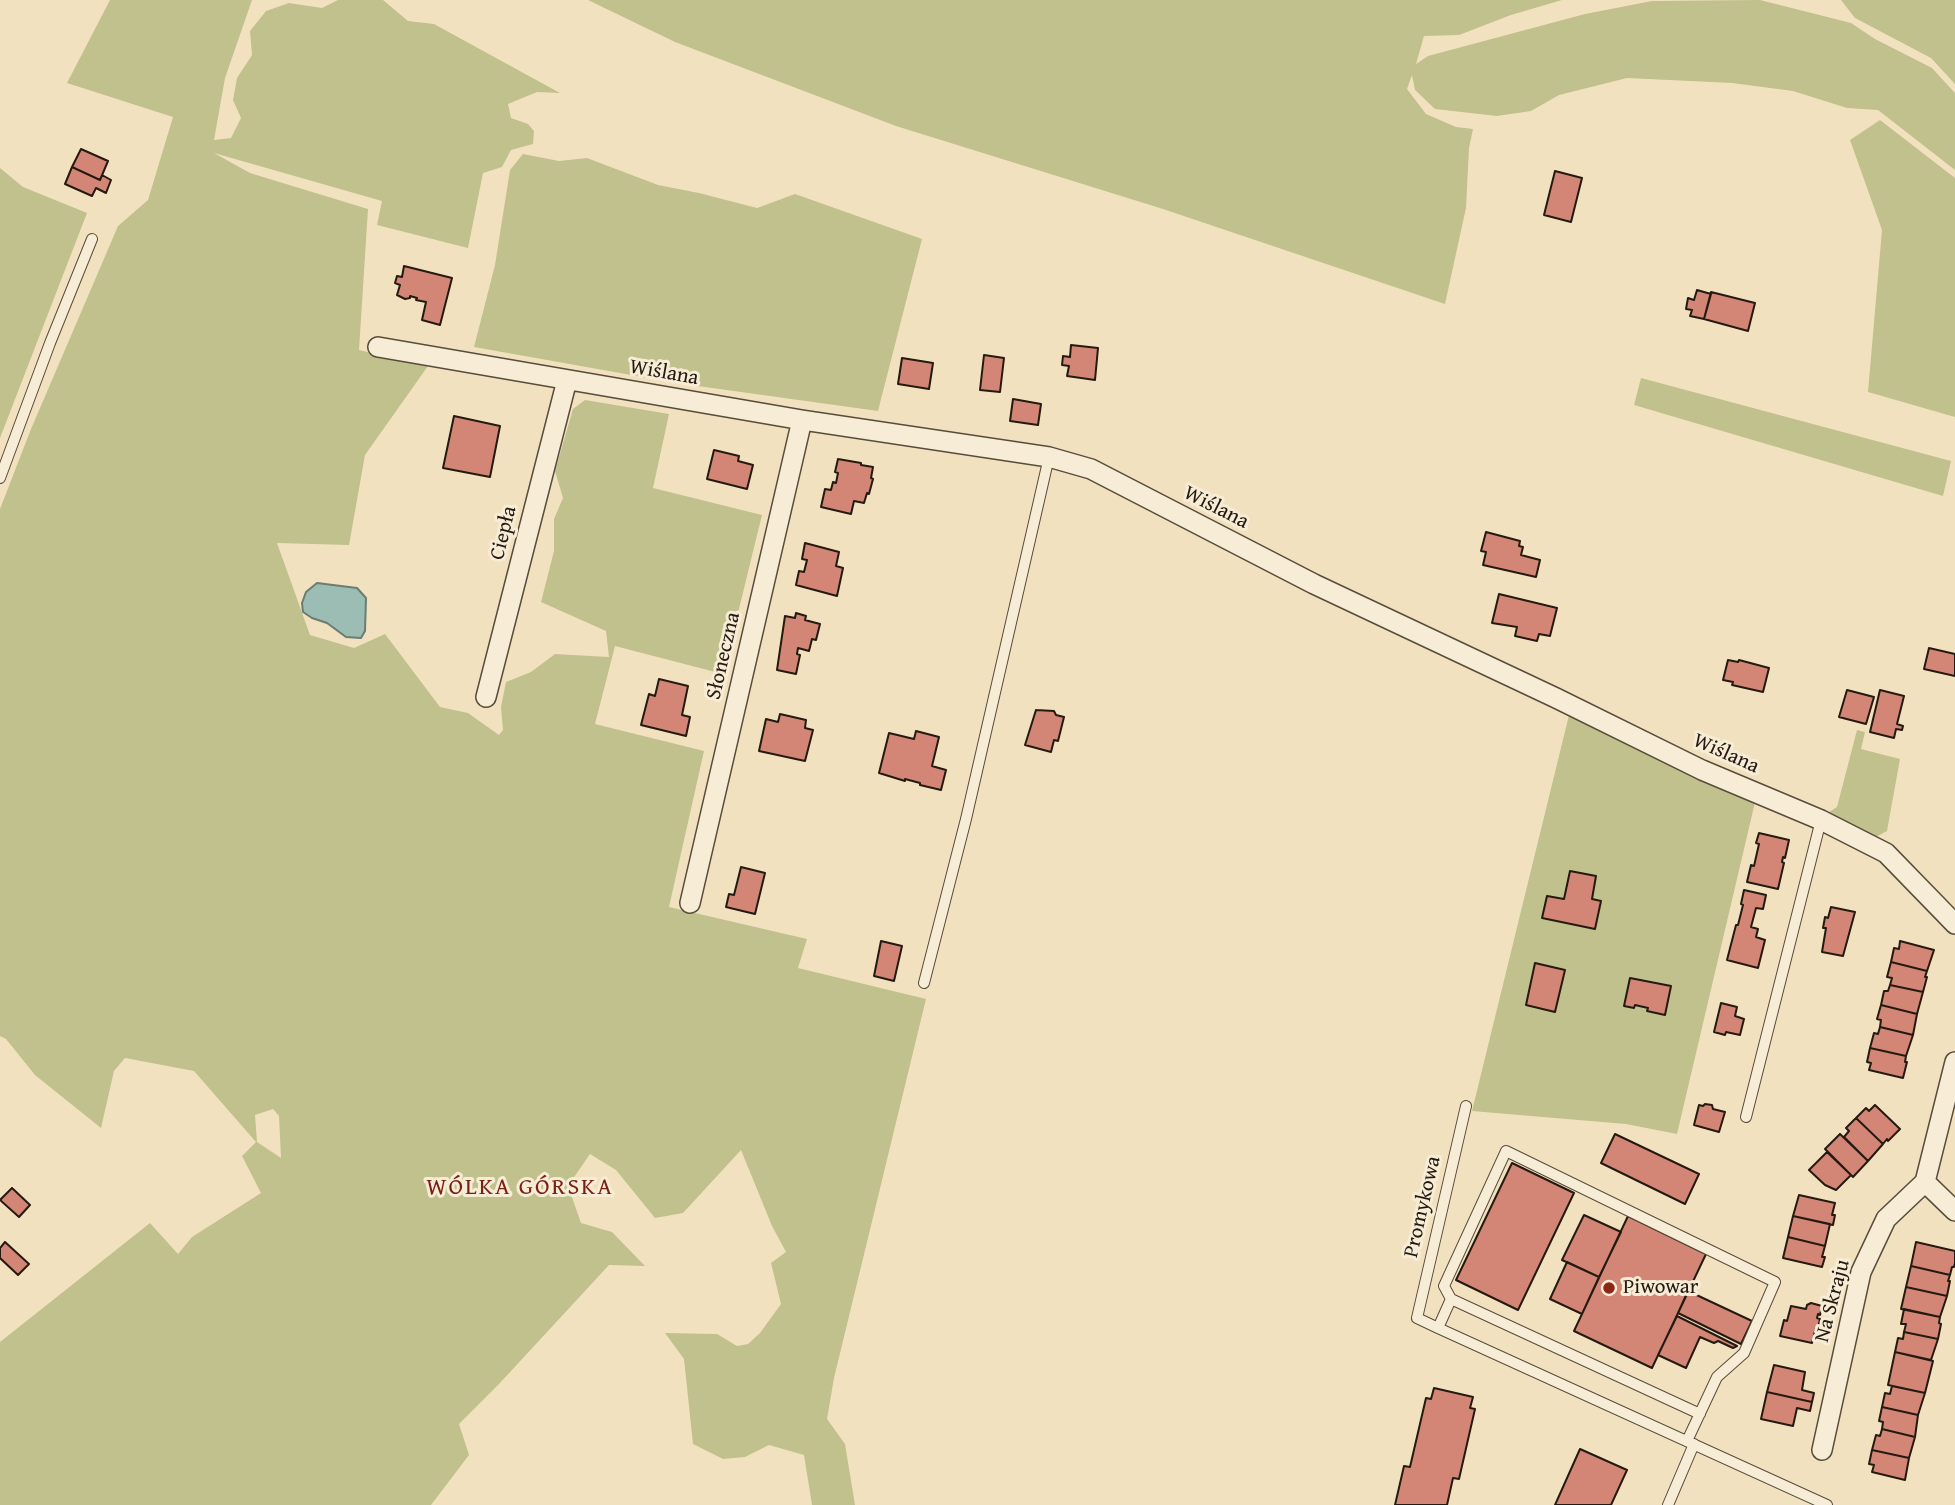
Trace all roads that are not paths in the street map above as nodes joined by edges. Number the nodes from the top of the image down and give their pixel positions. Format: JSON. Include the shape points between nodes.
{"nodes":[{"id":1,"x":92,"y":239,"type":"dead end"},
{"id":2,"x":378,"y":347,"type":"dead end"},
{"id":3,"x":567,"y":380,"type":"junction"},
{"id":4,"x":802,"y":420,"type":"junction"},
{"id":5,"x":1049,"y":457,"type":"junction"},
{"id":6,"x":0,"y":478,"type":"edge"},
{"id":7,"x":486,"y":697,"type":"dead end"},
{"id":8,"x":1821,"y":820,"type":"junction"},
{"id":9,"x":690,"y":903,"type":"dead end"},
{"id":10,"x":1955,"y":924,"type":"edge"},
{"id":11,"x":924,"y":983,"type":"dead end"},
{"id":12,"x":1955,"y":1062,"type":"edge"},
{"id":13,"x":1466,"y":1106,"type":"dead end"},
{"id":14,"x":1746,"y":1117,"type":"dead end"},
{"id":15,"x":1925,"y":1182,"type":"junction"},
{"id":16,"x":1955,"y":1211,"type":"edge"},
{"id":17,"x":1451,"y":1299,"type":"junction"},
{"id":18,"x":1438,"y":1328,"type":"junction"},
{"id":19,"x":1700,"y":1414,"type":"junction"},
{"id":20,"x":1691,"y":1442,"type":"junction"},
{"id":21,"x":1822,"y":1450,"type":"dead end"},
{"id":22,"x":1668,"y":1505,"type":"edge"},
{"id":23,"x":1827,"y":1505,"type":"edge"}],
"edges":[{"from":1,"to":6,"type":"lane"},
{"from":2,"to":3,"type":"street","name":"Wiślana"},
{"from":3,"to":4,"type":"street","name":"Wiślana"},
{"from":3,"to":7,"type":"street","name":"Ciepła"},
{"from":4,"to":5,"type":"street","name":"Wiślana"},
{"from":4,"to":9,"type":"street","name":"Słoneczna"},
{"from":5,"to":8,"type":"street","name":"Wiślana","via":[[1091,469],[1314,584],[1702,769]]},
{"from":5,"to":11,"type":"lane"},
{"from":8,"to":10,"type":"street","name":"Wiślana","via":[[1886,853]]},
{"from":8,"to":14,"type":"lane"},
{"from":12,"to":15,"type":"street"},
{"from":13,"to":18,"type":"lane","name":"Promykowa","via":[[1417,1318]]},
{"from":15,"to":16,"type":"street"},
{"from":15,"to":21,"type":"street","name":"Na Skraju","via":[[1886,1219],[1861,1272]]},
{"from":17,"to":18,"type":"lane"},
{"from":17,"to":19,"type":"lane"},
{"from":17,"to":19,"type":"lane","via":[[1444,1286],[1506,1152],[1775,1282],[1744,1353],[1717,1377]]},
{"from":18,"to":20,"type":"lane"},
{"from":19,"to":20,"type":"lane"},
{"from":20,"to":22,"type":"lane"},
{"from":20,"to":23,"type":"lane"}]}
